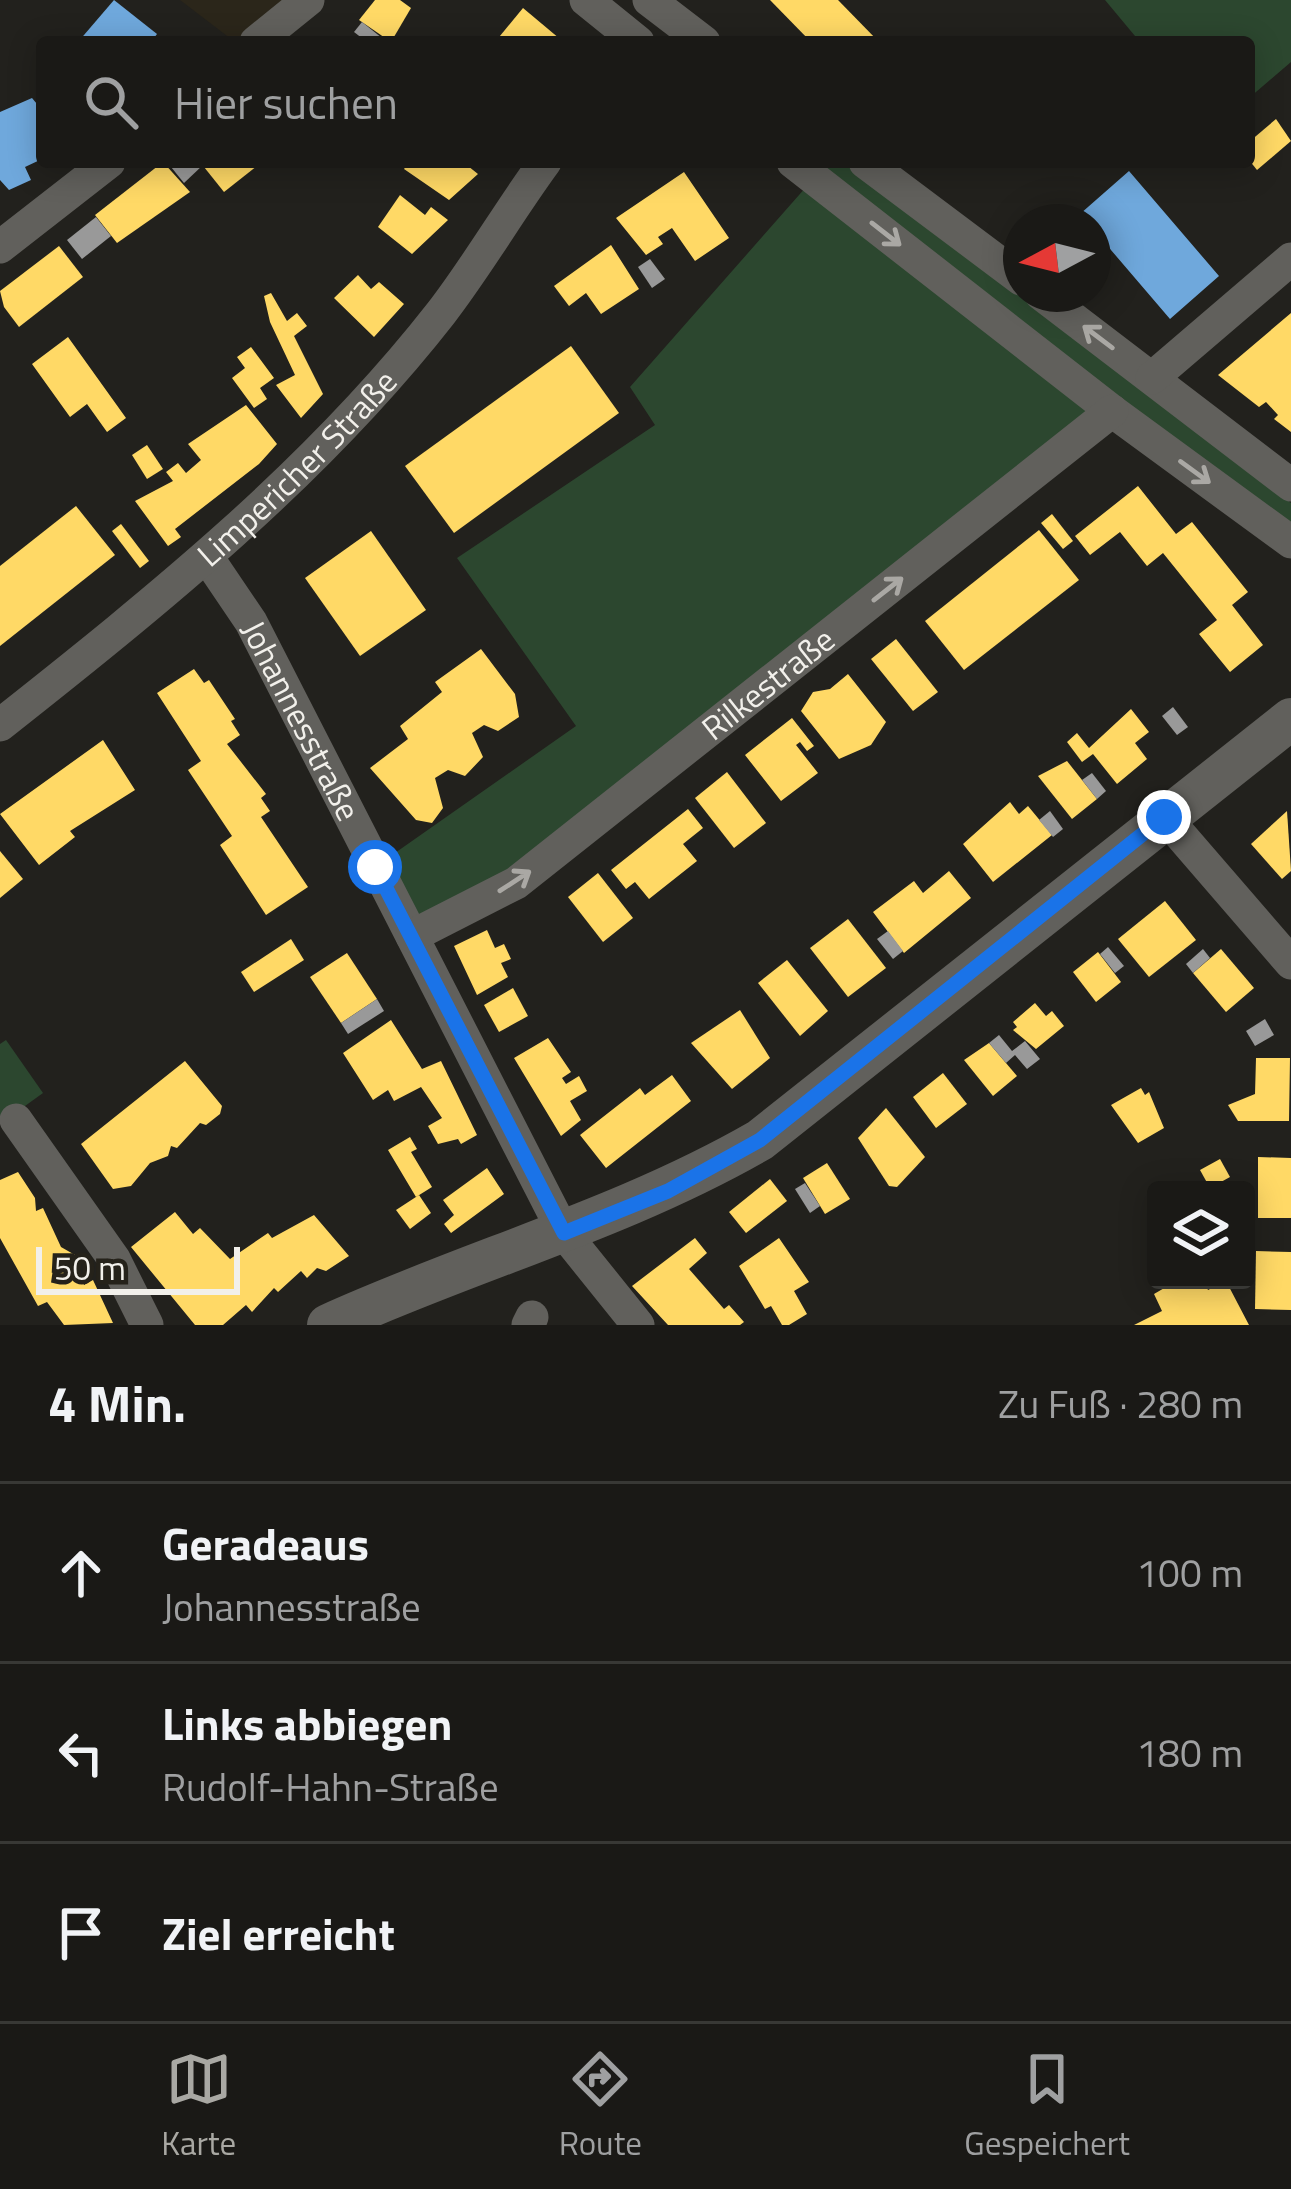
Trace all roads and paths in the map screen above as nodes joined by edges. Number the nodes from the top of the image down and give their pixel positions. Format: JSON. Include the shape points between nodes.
{"nodes":[{"id":1,"x":308,"y":0,"type":"edge"},
{"id":2,"x":586,"y":0,"type":"edge"},
{"id":3,"x":656,"y":2,"type":"edge"},
{"id":4,"x":263,"y":36,"type":"edge"},
{"id":5,"x":627,"y":36,"type":"edge"},
{"id":6,"x":636,"y":36,"type":"edge"},
{"id":7,"x":697,"y":36,"type":"edge"},
{"id":8,"x":101,"y":168,"type":"edge"},
{"id":9,"x":540,"y":168,"type":"edge"},
{"id":10,"x":801,"y":168,"type":"edge"},
{"id":11,"x":873,"y":168,"type":"edge"},
{"id":12,"x":0,"y":247,"type":"edge"},
{"id":13,"x":1291,"y":259,"type":"edge"},
{"id":14,"x":1003,"y":266,"type":"edge"},
{"id":15,"x":1065,"y":312,"type":"edge"},
{"id":16,"x":1151,"y":378,"type":"junction"},
{"id":17,"x":1112,"y":411,"type":"junction"},
{"id":18,"x":1291,"y":485,"type":"edge"},
{"id":19,"x":1291,"y":542,"type":"edge"},
{"id":20,"x":207,"y":557,"type":"junction"},
{"id":21,"x":1291,"y":719,"type":"edge"},
{"id":22,"x":0,"y":725,"type":"edge"},
{"id":23,"x":1164,"y":817,"type":"junction"},
{"id":24,"x":412,"y":936,"type":"junction"},
{"id":25,"x":1291,"y":963,"type":"edge"},
{"id":26,"x":16,"y":1120,"type":"dead end"},
{"id":27,"x":564,"y":1233,"type":"junction"},
{"id":28,"x":147,"y":1325,"type":"edge"},
{"id":29,"x":328,"y":1325,"type":"edge"},
{"id":30,"x":638,"y":1325,"type":"edge"}],
"edges":[{"from":1,"to":4,"type":"street"},
{"from":2,"to":5,"type":"street"},
{"from":3,"to":6,"type":"street"},
{"from":3,"to":7,"type":"street"},
{"from":8,"to":12,"type":"street"},
{"from":9,"to":20,"type":"street","name":"Limpericher Straße","via":[[442,312],[334,436]]},
{"from":10,"to":17,"type":"street","one_way":true},
{"from":11,"to":14,"type":"street"},
{"from":13,"to":16,"type":"street"},
{"from":16,"to":15,"type":"street","one_way":true},
{"from":16,"to":18,"type":"street"},
{"from":17,"to":19,"type":"street","one_way":true},
{"from":24,"to":17,"type":"street","name":"Rilkestraße","one_way":true,"via":[[516,883]]},
{"from":20,"to":22,"type":"street","name":"Limpericher Straße"},
{"from":20,"to":24,"type":"street","name":"Johannesstraße","via":[[251,622]]},
{"from":21,"to":23,"type":"street"},
{"from":23,"to":25,"type":"street"},
{"from":23,"to":27,"type":"street","via":[[760,1140],[668,1191]]},
{"from":24,"to":27,"type":"street","name":"Johannesstraße"},
{"from":26,"to":28,"type":"street","via":[[114,1259]]},
{"from":27,"to":29,"type":"street","via":[[443,1273]]},
{"from":27,"to":30,"type":"street","name":"Johannesstraße"}]}
